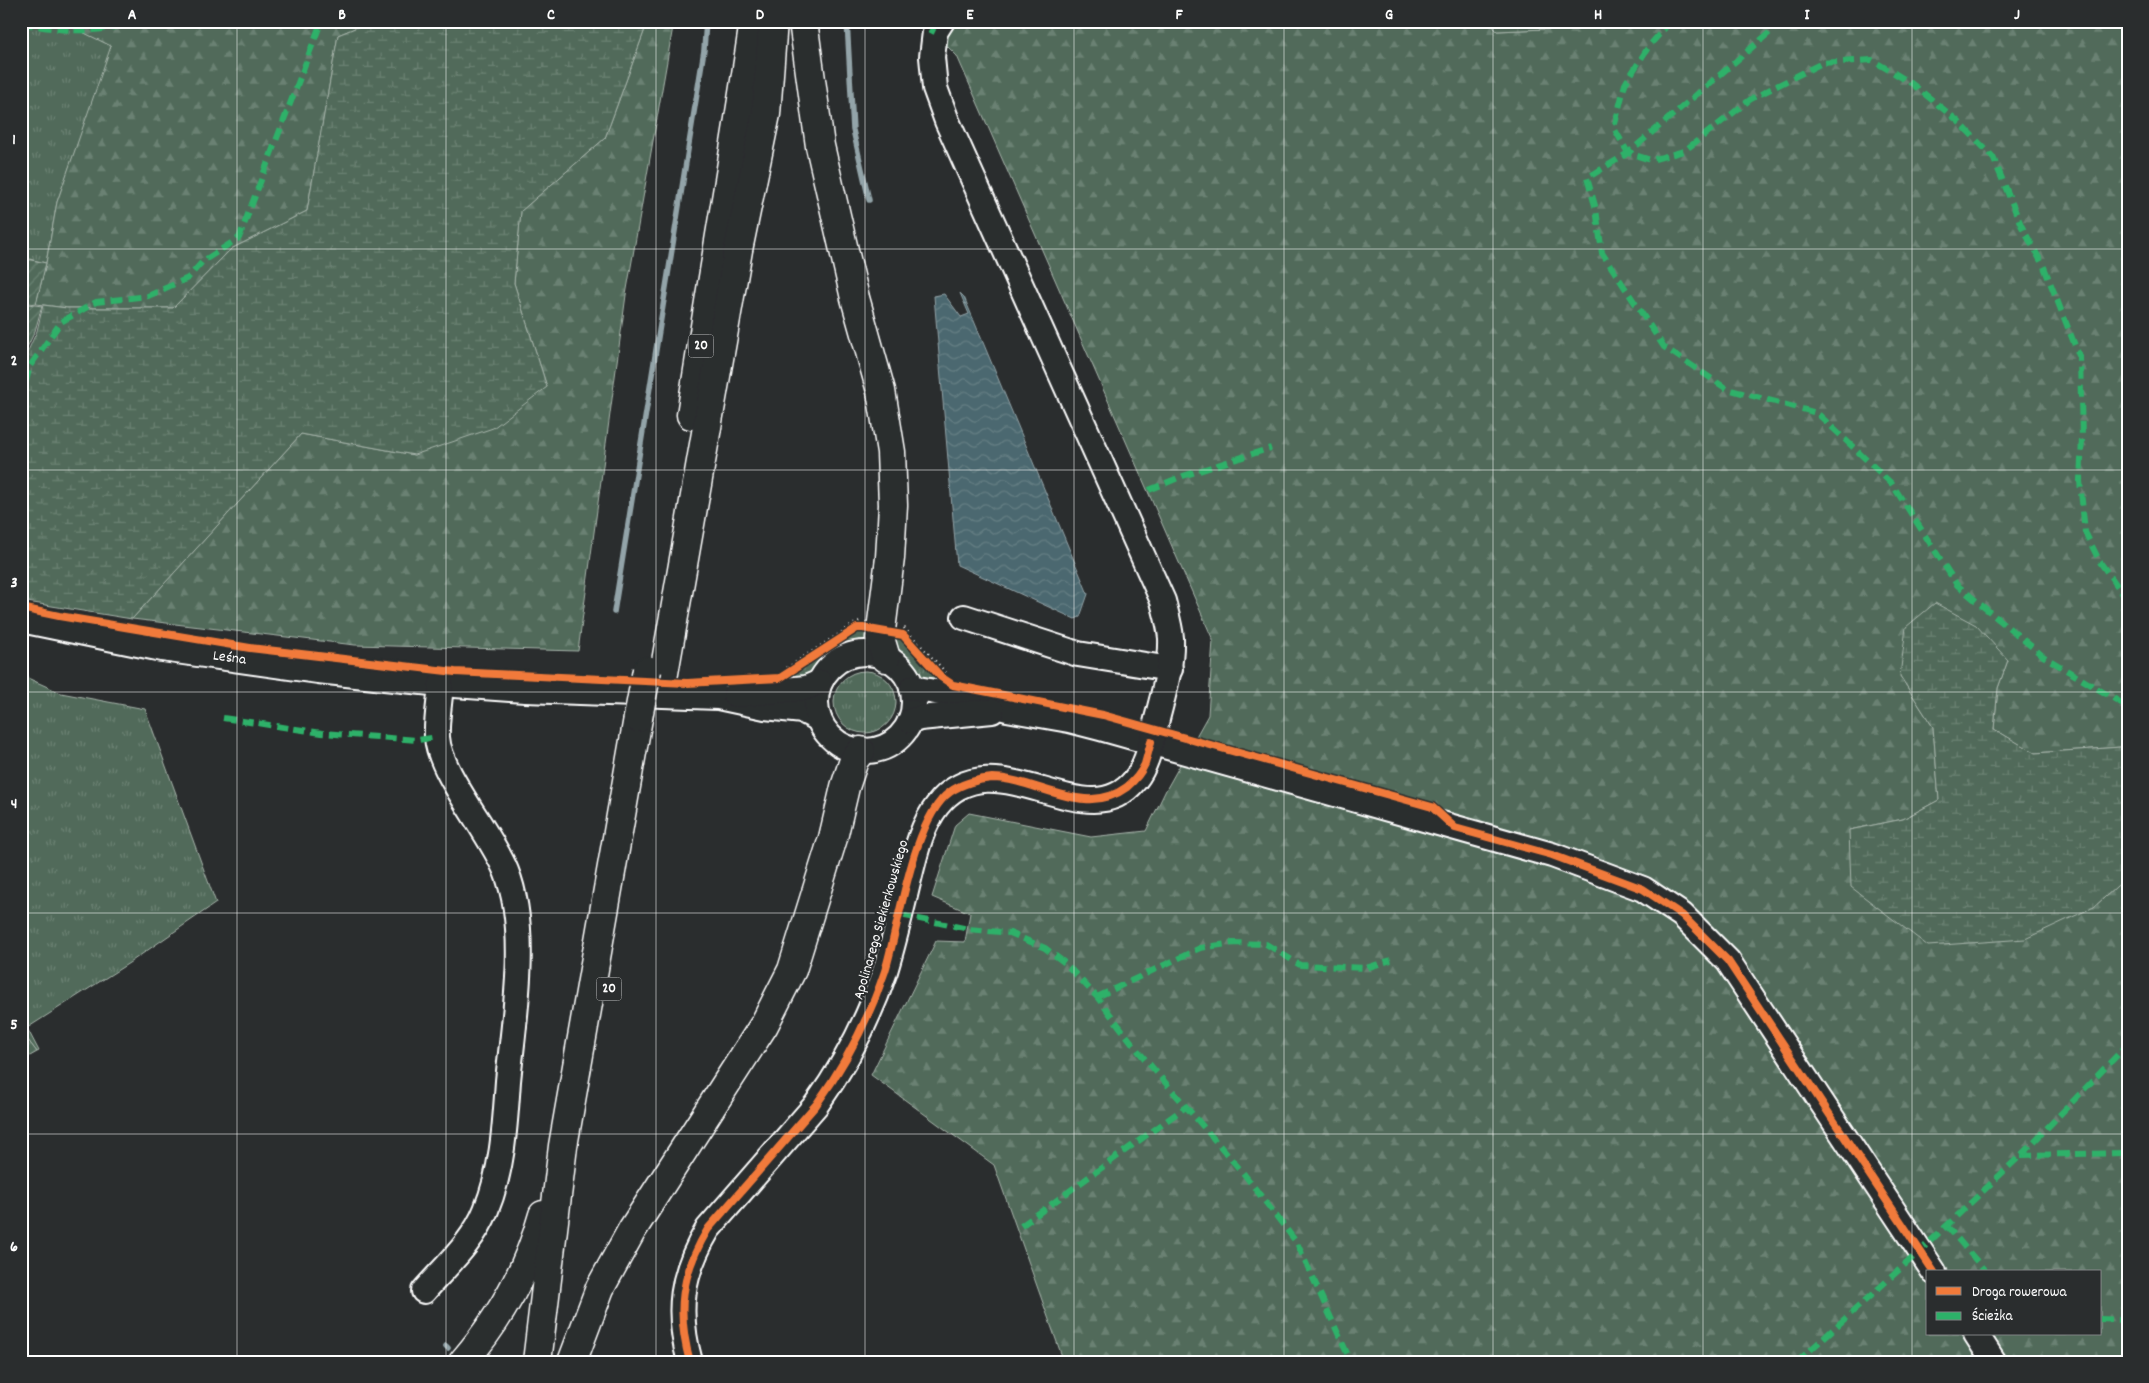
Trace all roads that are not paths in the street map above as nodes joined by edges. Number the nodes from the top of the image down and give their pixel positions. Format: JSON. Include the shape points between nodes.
{"nodes":[{"id":1,"x":754,"y":21,"type":"edge"},
{"id":2,"x":773,"y":21,"type":"edge"},
{"id":3,"x":803,"y":21,"type":"edge"},
{"id":4,"x":942,"y":21,"type":"edge"},
{"id":5,"x":964,"y":617,"type":"dead end"},
{"id":6,"x":21,"y":620,"type":"edge"},
{"id":7,"x":886,"y":658,"type":"junction"},
{"id":8,"x":1170,"y":669,"type":"junction"},
{"id":9,"x":656,"y":672,"type":"junction"},
{"id":10,"x":820,"y":682,"type":"junction"},
{"id":11,"x":441,"y":684,"type":"junction"},
{"id":12,"x":912,"y":688,"type":"junction"},
{"id":13,"x":718,"y":698,"type":"junction"},
{"id":14,"x":1007,"y":710,"type":"junction"},
{"id":15,"x":647,"y":719,"type":"junction"},
{"id":16,"x":819,"y":719,"type":"junction"},
{"id":17,"x":910,"y":721,"type":"junction"},
{"id":18,"x":1151,"y":742,"type":"junction"},
{"id":19,"x":861,"y":751,"type":"junction"},
{"id":20,"x":563,"y":1146,"type":"junction"},
{"id":21,"x":1933,"y":1270,"type":"edge"},
{"id":22,"x":424,"y":1291,"type":"dead end"},
{"id":23,"x":1977,"y":1336,"type":"edge"},
{"id":24,"x":464,"y":1362,"type":"edge"},
{"id":25,"x":536,"y":1362,"type":"edge"},
{"id":26,"x":552,"y":1362,"type":"edge"},
{"id":27,"x":572,"y":1362,"type":"edge"},
{"id":28,"x":690,"y":1362,"type":"edge"},
{"id":29,"x":1994,"y":1362,"type":"edge"}],
"edges":[{"from":1,"to":9,"type":"main road","number":"20","via":[[712,277]]},
{"from":2,"to":9,"type":"main road","number":"20","via":[[766,114]]},
{"from":3,"to":7,"type":"main road","via":[[820,146],[853,290],[881,391],[891,452],[890,627],[881,642]]},
{"from":4,"to":8,"type":"street","name":"Apolinarego Siekierkowskiego","via":[[935,32],[932,57],[935,88],[1163,601],[1171,637]]},
{"from":5,"to":8,"type":"street","via":[[1078,654]]},
{"from":6,"to":11,"type":"street","name":"Leśna","via":[[162,650]]},
{"from":7,"to":10,"type":"street","via":[[861,653],[849,656],[828,669]]},
{"from":7,"to":12,"type":"street","via":[[904,673]]},
{"from":8,"to":18,"type":"street","name":"Apolinarego Siekierkowskiego"},
{"from":9,"to":15,"type":"main road","number":"20","bridge":true},
{"from":10,"to":13,"type":"street","via":[[806,688]]},
{"from":10,"to":16,"type":"street"},
{"from":11,"to":13,"type":"street","name":"Leśna"},
{"from":11,"to":22,"type":"street","via":[[437,737],[440,749],[507,871],[515,903],[518,963],[505,1127],[494,1191],[474,1232]]},
{"from":12,"to":14,"type":"street","via":[[958,696]]},
{"from":12,"to":17,"type":"street"},
{"from":13,"to":16,"type":"street","via":[[803,711]]},
{"from":14,"to":17,"type":"street"},
{"from":14,"to":18,"type":"street","via":[[1069,720]]},
{"from":15,"to":20,"type":"main road","number":"20"},
{"from":15,"to":26,"type":"main road","number":"20","via":[[639,802],[572,1204]]},
{"from":16,"to":19,"type":"street","via":[[826,732],[839,743]]},
{"from":17,"to":19,"type":"street","via":[[901,735],[888,745]]},
{"from":18,"to":21,"type":"street","via":[[1552,856],[1643,889],[1682,915],[1728,960]]},
{"from":18,"to":28,"type":"street","name":"Apolinarego Siekierkowskiego","via":[[1135,781],[1109,797],[1078,799],[992,778],[973,781],[949,792],[937,806],[926,821],[918,843],[885,970],[855,1044],[816,1105],[708,1229],[693,1257],[685,1282],[682,1309],[684,1340]]},
{"from":19,"to":27,"type":"main road","via":[[848,778],[833,838],[788,979],[764,1025],[632,1230],[600,1288]]},
{"from":20,"to":24,"type":"main road","via":[[541,1222],[518,1281]]},
{"from":20,"to":25,"type":"main road","number":"20"},
{"from":23,"to":29,"type":"street"}]}
